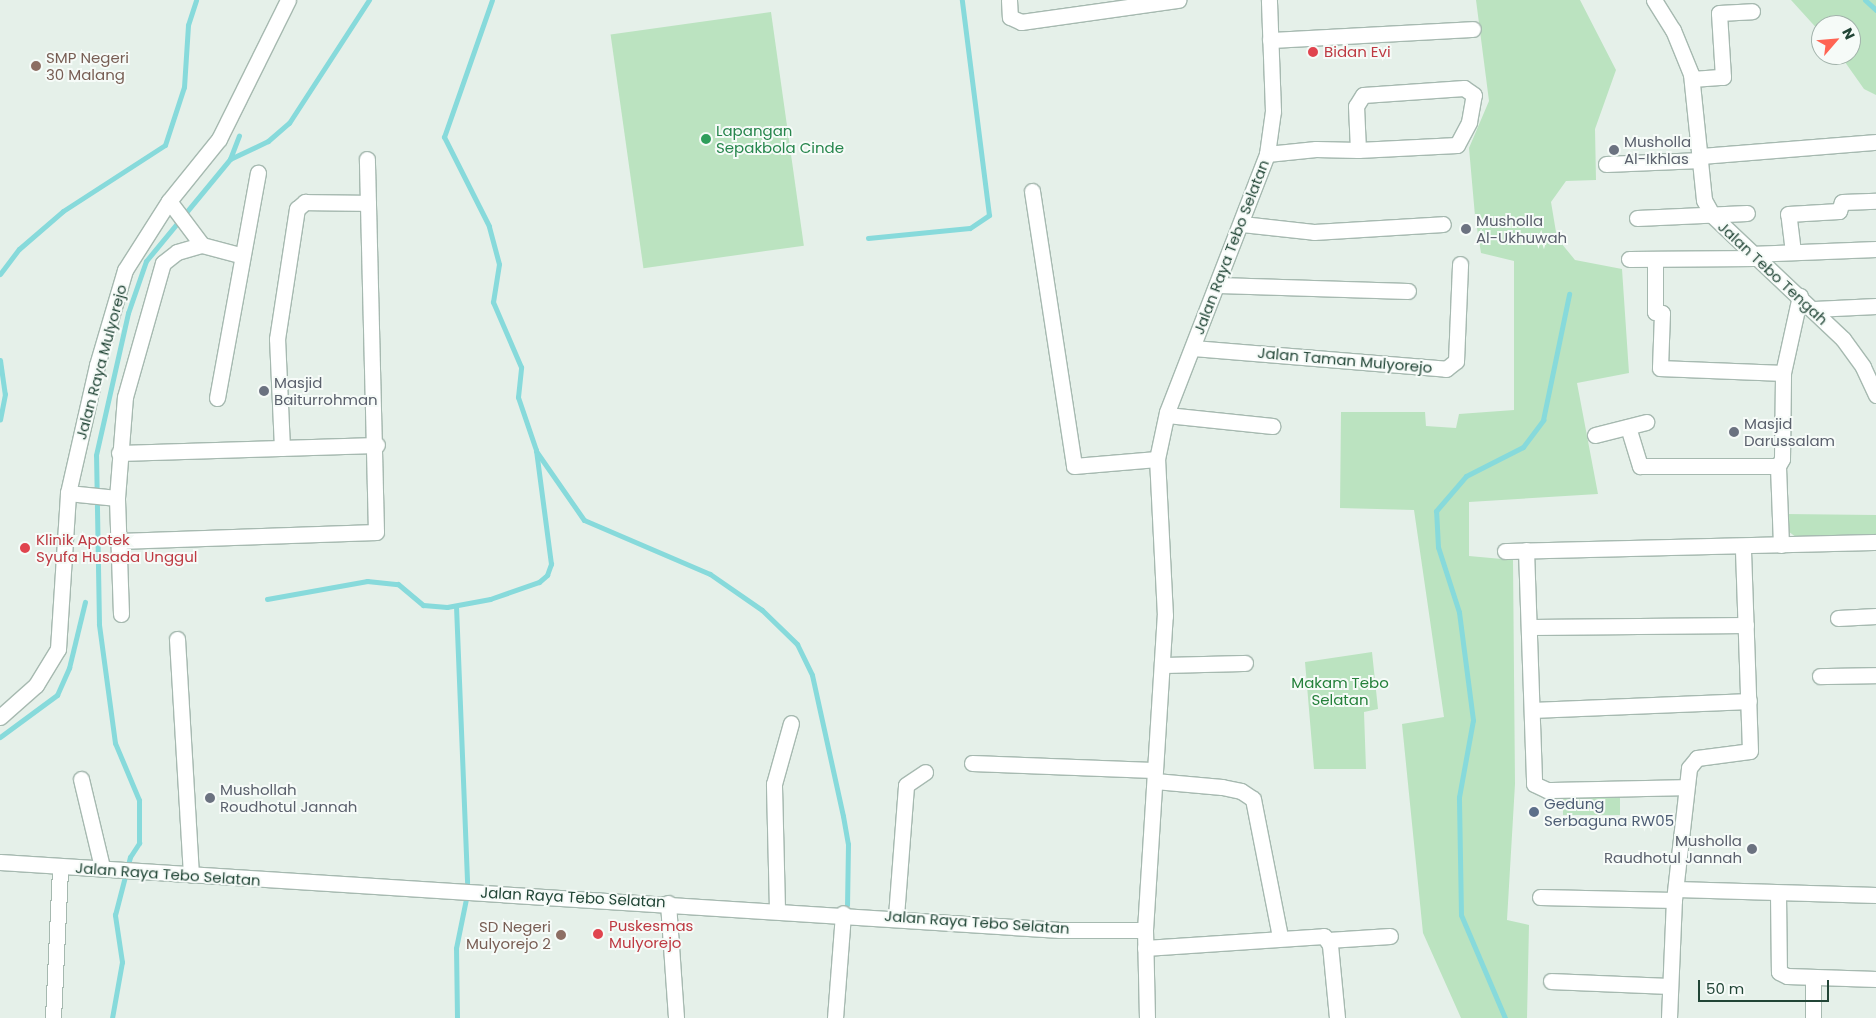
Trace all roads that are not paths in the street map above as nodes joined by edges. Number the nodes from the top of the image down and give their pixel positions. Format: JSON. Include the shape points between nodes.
{"nodes":[{"id":1,"x":288,"y":0,"type":"edge"},
{"id":2,"x":1009,"y":0,"type":"edge"},
{"id":3,"x":1178,"y":0,"type":"edge"},
{"id":4,"x":1269,"y":0,"type":"edge"},
{"id":5,"x":1654,"y":0,"type":"edge"},
{"id":6,"x":1752,"y":11,"type":"dead end"},
{"id":7,"x":1473,"y":28,"type":"dead end"},
{"id":8,"x":1270,"y":40,"type":"junction"},
{"id":9,"x":1692,"y":79,"type":"junction"},
{"id":10,"x":1876,"y":142,"type":"edge"},
{"id":11,"x":1358,"y":150,"type":"junction"},
{"id":12,"x":1267,"y":154,"type":"junction"},
{"id":13,"x":1701,"y":158,"type":"junction"},
{"id":14,"x":367,"y":159,"type":"dead end"},
{"id":15,"x":1606,"y":164,"type":"dead end"},
{"id":16,"x":258,"y":173,"type":"dead end"},
{"id":17,"x":1032,"y":191,"type":"dead end"},
{"id":18,"x":1876,"y":201,"type":"edge"},
{"id":19,"x":368,"y":203,"type":"junction"},
{"id":20,"x":174,"y":207,"type":"junction"},
{"id":21,"x":1747,"y":213,"type":"dead end"},
{"id":22,"x":1713,"y":216,"type":"junction"},
{"id":23,"x":1638,"y":218,"type":"dead end"},
{"id":24,"x":1242,"y":224,"type":"junction"},
{"id":25,"x":1443,"y":224,"type":"dead end"},
{"id":26,"x":202,"y":245,"type":"junction"},
{"id":27,"x":1876,"y":249,"type":"edge"},
{"id":28,"x":1792,"y":252,"type":"junction"},
{"id":29,"x":240,"y":255,"type":"junction"},
{"id":30,"x":1752,"y":256,"type":"junction"},
{"id":31,"x":1629,"y":259,"type":"dead end"},
{"id":32,"x":1655,"y":259,"type":"junction"},
{"id":33,"x":1460,"y":264,"type":"dead end"},
{"id":34,"x":1218,"y":285,"type":"junction"},
{"id":35,"x":1408,"y":291,"type":"dead end"},
{"id":36,"x":1800,"y":296,"type":"junction"},
{"id":37,"x":1876,"y":306,"type":"edge"},
{"id":38,"x":1814,"y":309,"type":"junction"},
{"id":39,"x":1193,"y":348,"type":"junction"},
{"id":40,"x":1783,"y":373,"type":"junction"},
{"id":41,"x":1876,"y":395,"type":"edge"},
{"id":42,"x":216,"y":398,"type":"dead end"},
{"id":43,"x":1167,"y":415,"type":"junction"},
{"id":44,"x":1646,"y":422,"type":"dead end"},
{"id":45,"x":1272,"y":426,"type":"dead end"},
{"id":46,"x":1628,"y":427,"type":"junction"},
{"id":47,"x":1595,"y":435,"type":"dead end"},
{"id":48,"x":377,"y":445,"type":"junction"},
{"id":49,"x":282,"y":448,"type":"junction"},
{"id":50,"x":119,"y":453,"type":"junction"},
{"id":51,"x":1157,"y":459,"type":"junction"},
{"id":52,"x":1778,"y":466,"type":"junction"},
{"id":53,"x":68,"y":494,"type":"junction"},
{"id":54,"x":112,"y":498,"type":"junction"},
{"id":55,"x":119,"y":541,"type":"junction"},
{"id":56,"x":1876,"y":542,"type":"edge"},
{"id":57,"x":1781,"y":545,"type":"junction"},
{"id":58,"x":1744,"y":546,"type":"junction"},
{"id":59,"x":1505,"y":550,"type":"dead end"},
{"id":60,"x":1526,"y":550,"type":"junction"},
{"id":61,"x":120,"y":614,"type":"dead end"},
{"id":62,"x":1876,"y":616,"type":"edge"},
{"id":63,"x":1838,"y":618,"type":"dead end"},
{"id":64,"x":1746,"y":625,"type":"junction"},
{"id":65,"x":1531,"y":627,"type":"junction"},
{"id":66,"x":177,"y":639,"type":"dead end"},
{"id":67,"x":1245,"y":663,"type":"dead end"},
{"id":68,"x":1162,"y":665,"type":"junction"},
{"id":69,"x":1876,"y":675,"type":"edge"},
{"id":70,"x":1820,"y":676,"type":"dead end"},
{"id":71,"x":1749,"y":701,"type":"junction"},
{"id":72,"x":1533,"y":710,"type":"junction"},
{"id":73,"x":0,"y":717,"type":"edge"},
{"id":74,"x":792,"y":723,"type":"dead end"},
{"id":75,"x":972,"y":763,"type":"dead end"},
{"id":76,"x":925,"y":772,"type":"dead end"},
{"id":77,"x":1154,"y":776,"type":"junction"},
{"id":78,"x":81,"y":779,"type":"dead end"},
{"id":79,"x":1685,"y":787,"type":"junction"},
{"id":80,"x":0,"y":862,"type":"edge"},
{"id":81,"x":60,"y":867,"type":"junction"},
{"id":82,"x":108,"y":868,"type":"junction"},
{"id":83,"x":191,"y":875,"type":"junction"},
{"id":84,"x":1675,"y":894,"type":"junction"},
{"id":85,"x":1778,"y":894,"type":"junction"},
{"id":86,"x":1876,"y":895,"type":"edge"},
{"id":87,"x":1540,"y":897,"type":"dead end"},
{"id":88,"x":668,"y":903,"type":"junction"},
{"id":89,"x":777,"y":909,"type":"junction"},
{"id":90,"x":843,"y":913,"type":"junction"},
{"id":91,"x":896,"y":916,"type":"junction"},
{"id":92,"x":1145,"y":930,"type":"junction"},
{"id":93,"x":1390,"y":936,"type":"dead end"},
{"id":94,"x":1280,"y":938,"type":"junction"},
{"id":95,"x":1328,"y":940,"type":"junction"},
{"id":96,"x":1145,"y":948,"type":"junction"},
{"id":97,"x":1813,"y":977,"type":"junction"},
{"id":98,"x":1876,"y":978,"type":"edge"},
{"id":99,"x":1550,"y":981,"type":"dead end"},
{"id":100,"x":1668,"y":986,"type":"junction"},
{"id":101,"x":53,"y":1018,"type":"edge"},
{"id":102,"x":676,"y":1018,"type":"edge"},
{"id":103,"x":835,"y":1018,"type":"edge"},
{"id":104,"x":1147,"y":1018,"type":"edge"},
{"id":105,"x":1337,"y":1018,"type":"edge"},
{"id":106,"x":1669,"y":1018,"type":"edge"},
{"id":107,"x":1813,"y":1018,"type":"edge"}],
"edges":[{"from":1,"to":20,"type":"street","name":"Jalan Raya Mulyorejo","via":[[219,139]]},
{"from":2,"to":3,"type":"street","via":[[1010,17],[1020,22]]},
{"from":4,"to":8,"type":"street","name":"Jalan Raya Tebo Selatan"},
{"from":5,"to":9,"type":"street","name":"Jalan Tebo Tengah","via":[[1673,30]]},
{"from":6,"to":9,"type":"street","via":[[1719,13],[1724,77]]},
{"from":7,"to":8,"type":"street"},
{"from":8,"to":12,"type":"street","name":"Jalan Raya Tebo Selatan","via":[[1273,111]]},
{"from":9,"to":13,"type":"street","name":"Jalan Tebo Tengah"},
{"from":10,"to":13,"type":"street"},
{"from":11,"to":11,"type":"street","via":[[1457,145],[1469,122],[1474,95],[1464,88],[1363,95],[1356,106]]},
{"from":11,"to":12,"type":"street"},
{"from":12,"to":24,"type":"street","name":"Jalan Raya Tebo Selatan"},
{"from":13,"to":15,"type":"street"},
{"from":13,"to":22,"type":"street","name":"Jalan Tebo Tengah","via":[[1704,200]]},
{"from":14,"to":19,"type":"street"},
{"from":16,"to":29,"type":"street"},
{"from":17,"to":51,"type":"street","via":[[1074,466]]},
{"from":18,"to":28,"type":"street","via":[[1842,202],[1839,211],[1788,214]]},
{"from":19,"to":48,"type":"street"},
{"from":19,"to":49,"type":"street","via":[[305,202],[297,209],[277,339]]},
{"from":20,"to":26,"type":"street"},
{"from":20,"to":53,"type":"street","name":"Jalan Raya Mulyorejo","via":[[125,270],[96,365]]},
{"from":21,"to":22,"type":"street"},
{"from":22,"to":23,"type":"street"},
{"from":22,"to":30,"type":"street","name":"Jalan Tebo Tengah"},
{"from":24,"to":25,"type":"street","via":[[1314,232]]},
{"from":24,"to":34,"type":"street","name":"Jalan Raya Tebo Selatan"},
{"from":26,"to":29,"type":"street"},
{"from":26,"to":50,"type":"street","via":[[177,252],[163,263],[125,397]]},
{"from":27,"to":28,"type":"street"},
{"from":28,"to":30,"type":"street"},
{"from":29,"to":42,"type":"street"},
{"from":30,"to":32,"type":"street"},
{"from":30,"to":36,"type":"street","name":"Jalan Tebo Tengah"},
{"from":31,"to":32,"type":"street"},
{"from":32,"to":40,"type":"street","via":[[1655,312],[1662,313],[1660,368]]},
{"from":33,"to":39,"type":"street","name":"Jalan Taman Mulyorejo","via":[[1456,361],[1446,369]]},
{"from":34,"to":35,"type":"street"},
{"from":34,"to":39,"type":"street","name":"Jalan Raya Tebo Selatan"},
{"from":36,"to":38,"type":"street","name":"Jalan Tebo Tengah"},
{"from":36,"to":40,"type":"street"},
{"from":37,"to":38,"type":"street"},
{"from":38,"to":41,"type":"street","name":"Jalan Tebo Tengah","via":[[1863,367]]},
{"from":39,"to":43,"type":"street","name":"Jalan Raya Tebo Selatan"},
{"from":40,"to":52,"type":"street","via":[[1782,459]]},
{"from":43,"to":45,"type":"street"},
{"from":43,"to":51,"type":"street","name":"Jalan Raya Tebo Selatan"},
{"from":44,"to":46,"type":"street"},
{"from":46,"to":47,"type":"street"},
{"from":46,"to":52,"type":"street","via":[[1640,466]]},
{"from":48,"to":49,"type":"street"},
{"from":48,"to":55,"type":"street","via":[[376,532]]},
{"from":49,"to":50,"type":"street"},
{"from":50,"to":54,"type":"street"},
{"from":51,"to":68,"type":"street","name":"Jalan Raya Tebo Selatan","via":[[1165,616]]},
{"from":52,"to":57,"type":"street"},
{"from":53,"to":54,"type":"street"},
{"from":53,"to":73,"type":"street","name":"Jalan Raya Mulyorejo","via":[[58,649],[36,685]]},
{"from":54,"to":55,"type":"street"},
{"from":55,"to":61,"type":"street"},
{"from":56,"to":57,"type":"street"},
{"from":57,"to":58,"type":"street"},
{"from":58,"to":60,"type":"street"},
{"from":58,"to":64,"type":"street"},
{"from":59,"to":60,"type":"street"},
{"from":60,"to":65,"type":"street"},
{"from":62,"to":63,"type":"street"},
{"from":64,"to":65,"type":"street"},
{"from":64,"to":71,"type":"street"},
{"from":65,"to":72,"type":"street"},
{"from":66,"to":83,"type":"street"},
{"from":67,"to":68,"type":"street"},
{"from":68,"to":77,"type":"street","name":"Jalan Raya Tebo Selatan"},
{"from":69,"to":70,"type":"street"},
{"from":71,"to":72,"type":"street"},
{"from":71,"to":79,"type":"street","via":[[1748,754],[1694,759]]},
{"from":72,"to":79,"type":"street","via":[[1533,780],[1539,789]]},
{"from":74,"to":89,"type":"street","via":[[774,784]]},
{"from":75,"to":77,"type":"street"},
{"from":76,"to":91,"type":"street","via":[[906,785]]},
{"from":77,"to":92,"type":"street","name":"Jalan Raya Tebo Selatan"},
{"from":77,"to":94,"type":"street","via":[[1222,787],[1252,799]]},
{"from":78,"to":82,"type":"street"},
{"from":79,"to":84,"type":"street"},
{"from":80,"to":81,"type":"street","name":"Jalan Raya Tebo Selatan"},
{"from":81,"to":82,"type":"street","name":"Jalan Raya Tebo Selatan"},
{"from":81,"to":101,"type":"street"},
{"from":82,"to":83,"type":"street","name":"Jalan Raya Tebo Selatan"},
{"from":83,"to":88,"type":"street","name":"Jalan Raya Tebo Selatan"},
{"from":84,"to":85,"type":"street"},
{"from":84,"to":87,"type":"street"},
{"from":84,"to":100,"type":"street"},
{"from":85,"to":86,"type":"street"},
{"from":85,"to":97,"type":"street","via":[[1779,972]]},
{"from":88,"to":89,"type":"street","name":"Jalan Raya Tebo Selatan"},
{"from":88,"to":102,"type":"street"},
{"from":89,"to":90,"type":"street","name":"Jalan Raya Tebo Selatan"},
{"from":90,"to":91,"type":"street","name":"Jalan Raya Tebo Selatan"},
{"from":90,"to":103,"type":"street"},
{"from":91,"to":92,"type":"street","name":"Jalan Raya Tebo Selatan","via":[[1060,930]]},
{"from":92,"to":96,"type":"street","name":"Jalan Raya Tebo Selatan"},
{"from":93,"to":95,"type":"street"},
{"from":94,"to":95,"type":"street","via":[[1324,936]]},
{"from":94,"to":96,"type":"street"},
{"from":95,"to":105,"type":"street"},
{"from":96,"to":104,"type":"street","name":"Jalan Raya Tebo Selatan"},
{"from":97,"to":98,"type":"street"},
{"from":97,"to":107,"type":"street"},
{"from":99,"to":100,"type":"street"},
{"from":100,"to":106,"type":"street"}]}
